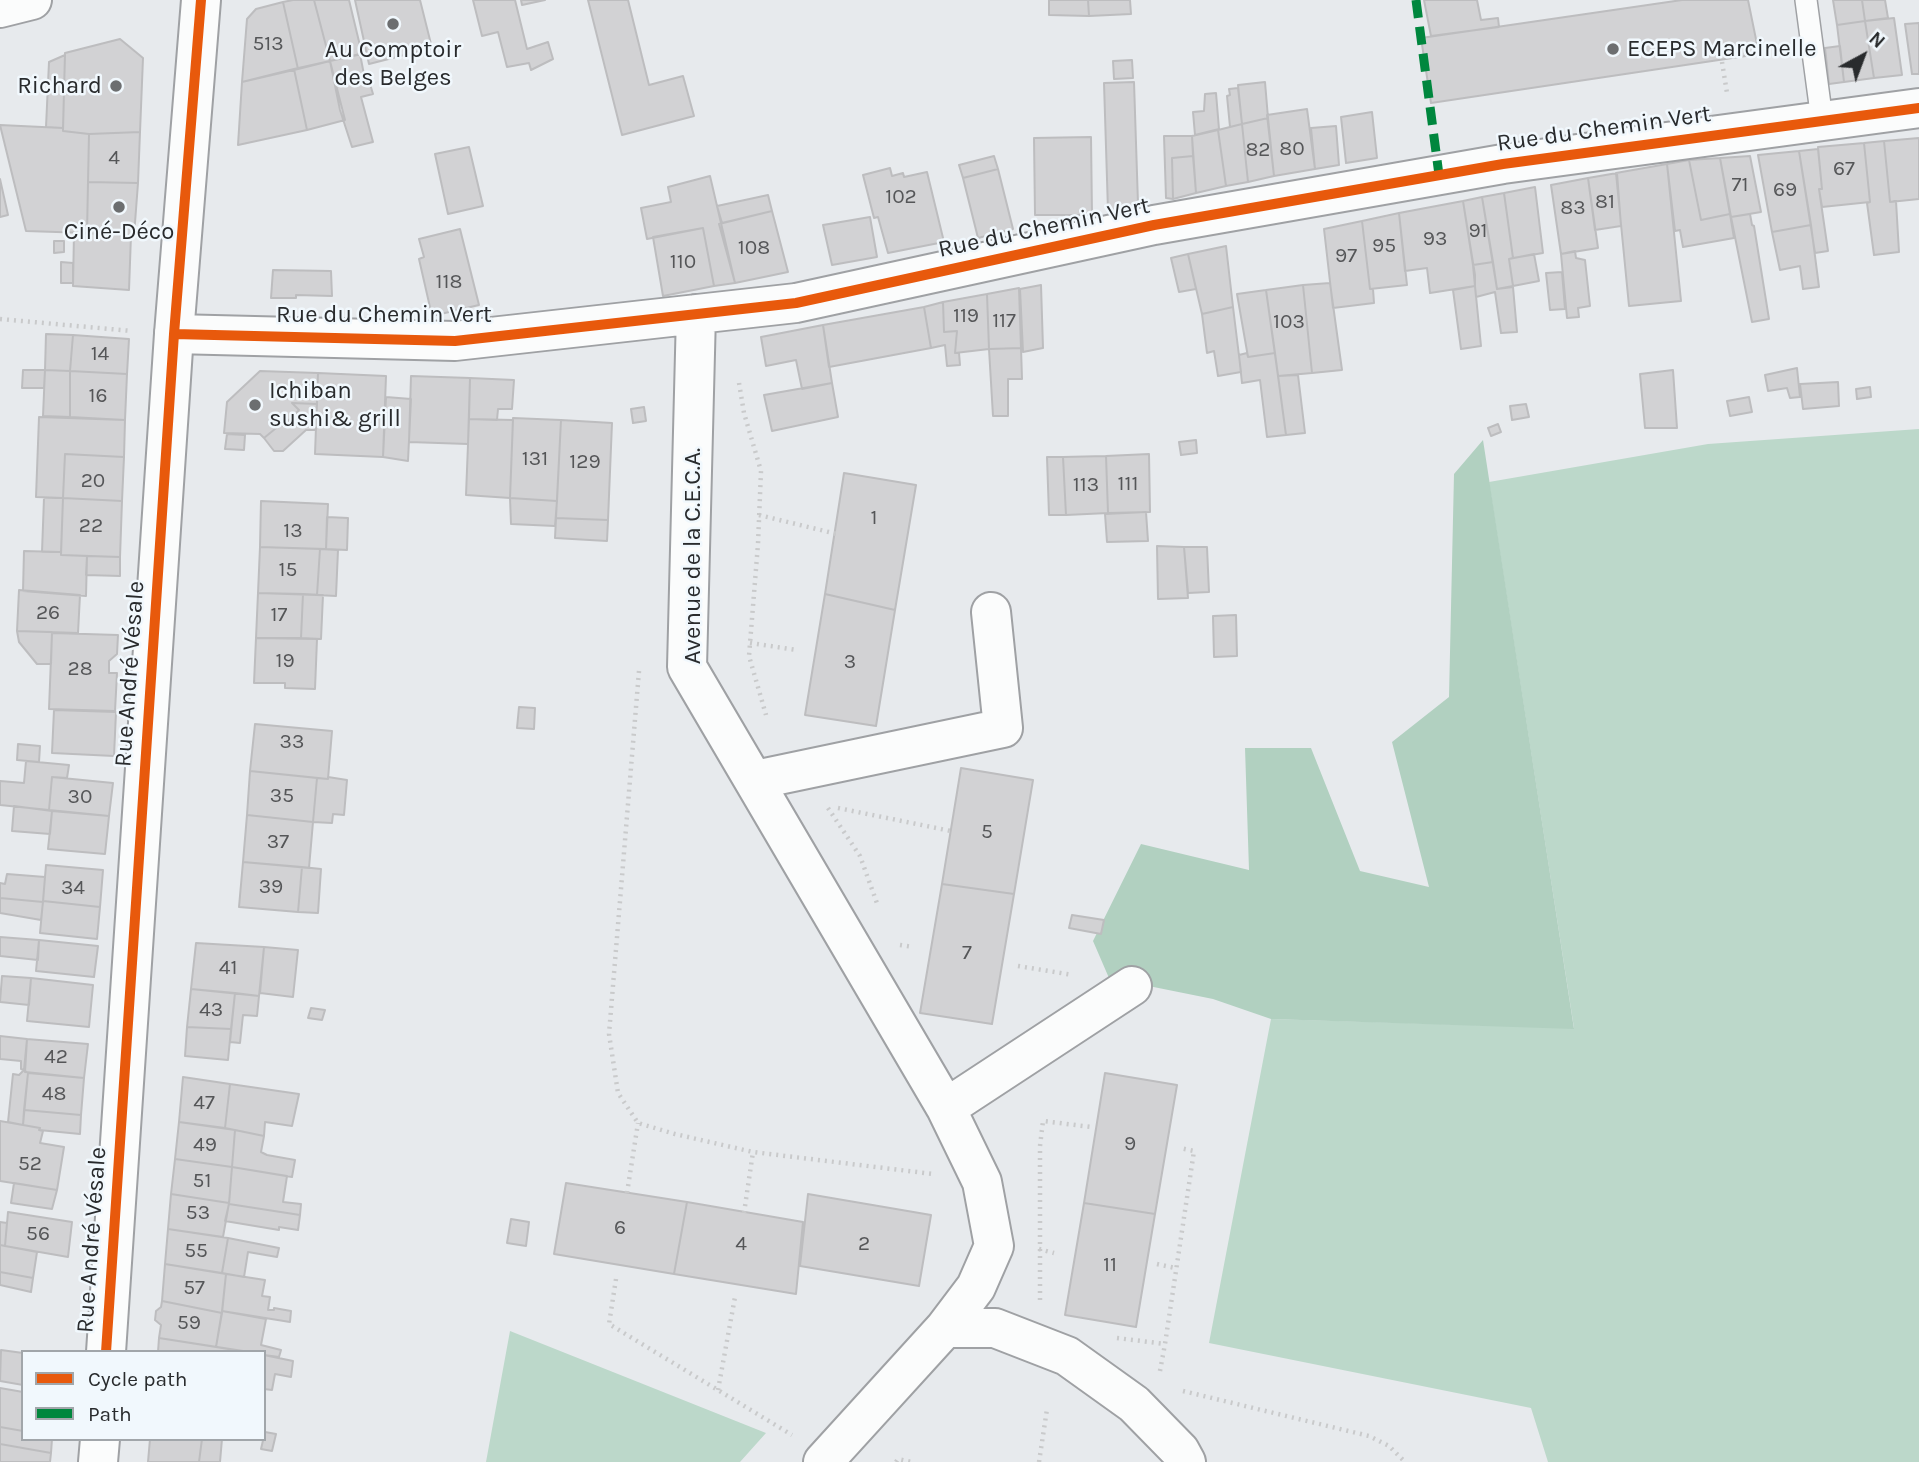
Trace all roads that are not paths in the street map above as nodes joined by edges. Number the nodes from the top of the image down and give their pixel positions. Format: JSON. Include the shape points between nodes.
{"nodes":[{"id":1,"x":32,"y":0,"type":"edge"},
{"id":2,"x":201,"y":0,"type":"edge"},
{"id":3,"x":1806,"y":0,"type":"edge"},
{"id":4,"x":0,"y":8,"type":"edge"},
{"id":5,"x":1919,"y":108,"type":"edge"},
{"id":6,"x":1822,"y":120,"type":"junction"},
{"id":7,"x":696,"y":314,"type":"junction"},
{"id":8,"x":174,"y":334,"type":"junction"},
{"id":9,"x":991,"y":612,"type":"dead end"},
{"id":10,"x":755,"y":780,"type":"junction"},
{"id":11,"x":1132,"y":986,"type":"dead end"},
{"id":12,"x":946,"y":1108,"type":"junction"},
{"id":13,"x":945,"y":1328,"type":"junction"},
{"id":14,"x":106,"y":1350,"type":"edge"},
{"id":15,"x":100,"y":1441,"type":"edge"},
{"id":16,"x":811,"y":1451,"type":"edge"},
{"id":17,"x":98,"y":1462,"type":"edge"},
{"id":18,"x":1186,"y":1462,"type":"edge"}],
"edges":[{"from":1,"to":4,"type":"street"},
{"from":2,"to":8,"type":"street","name":"Rue André Vésale"},
{"from":3,"to":6,"type":"lane"},
{"from":5,"to":6,"type":"street","name":"Rue du Chemin Vert"},
{"from":6,"to":7,"type":"street","name":"Rue du Chemin Vert","via":[[1490,166],[1154,225],[796,303]]},
{"from":7,"to":8,"type":"street","name":"Rue du Chemin Vert","via":[[455,341]]},
{"from":7,"to":10,"type":"street","name":"Avenue de la C.E.C.A.","via":[[687,667]]},
{"from":8,"to":14,"type":"street","name":"Rue André Vésale"},
{"from":9,"to":10,"type":"street","via":[[1003,728]]},
{"from":10,"to":12,"type":"street","name":"Avenue de la C.E.C.A."},
{"from":11,"to":12,"type":"street"},
{"from":12,"to":13,"type":"street","name":"Avenue de la C.E.C.A.","via":[[982,1182],[994,1246],[976,1287]]},
{"from":13,"to":16,"type":"street","name":"Avenue de la C.E.C.A."},
{"from":13,"to":18,"type":"street","via":[[995,1328],[1067,1356],[1134,1404]]},
{"from":15,"to":17,"type":"street"}]}
